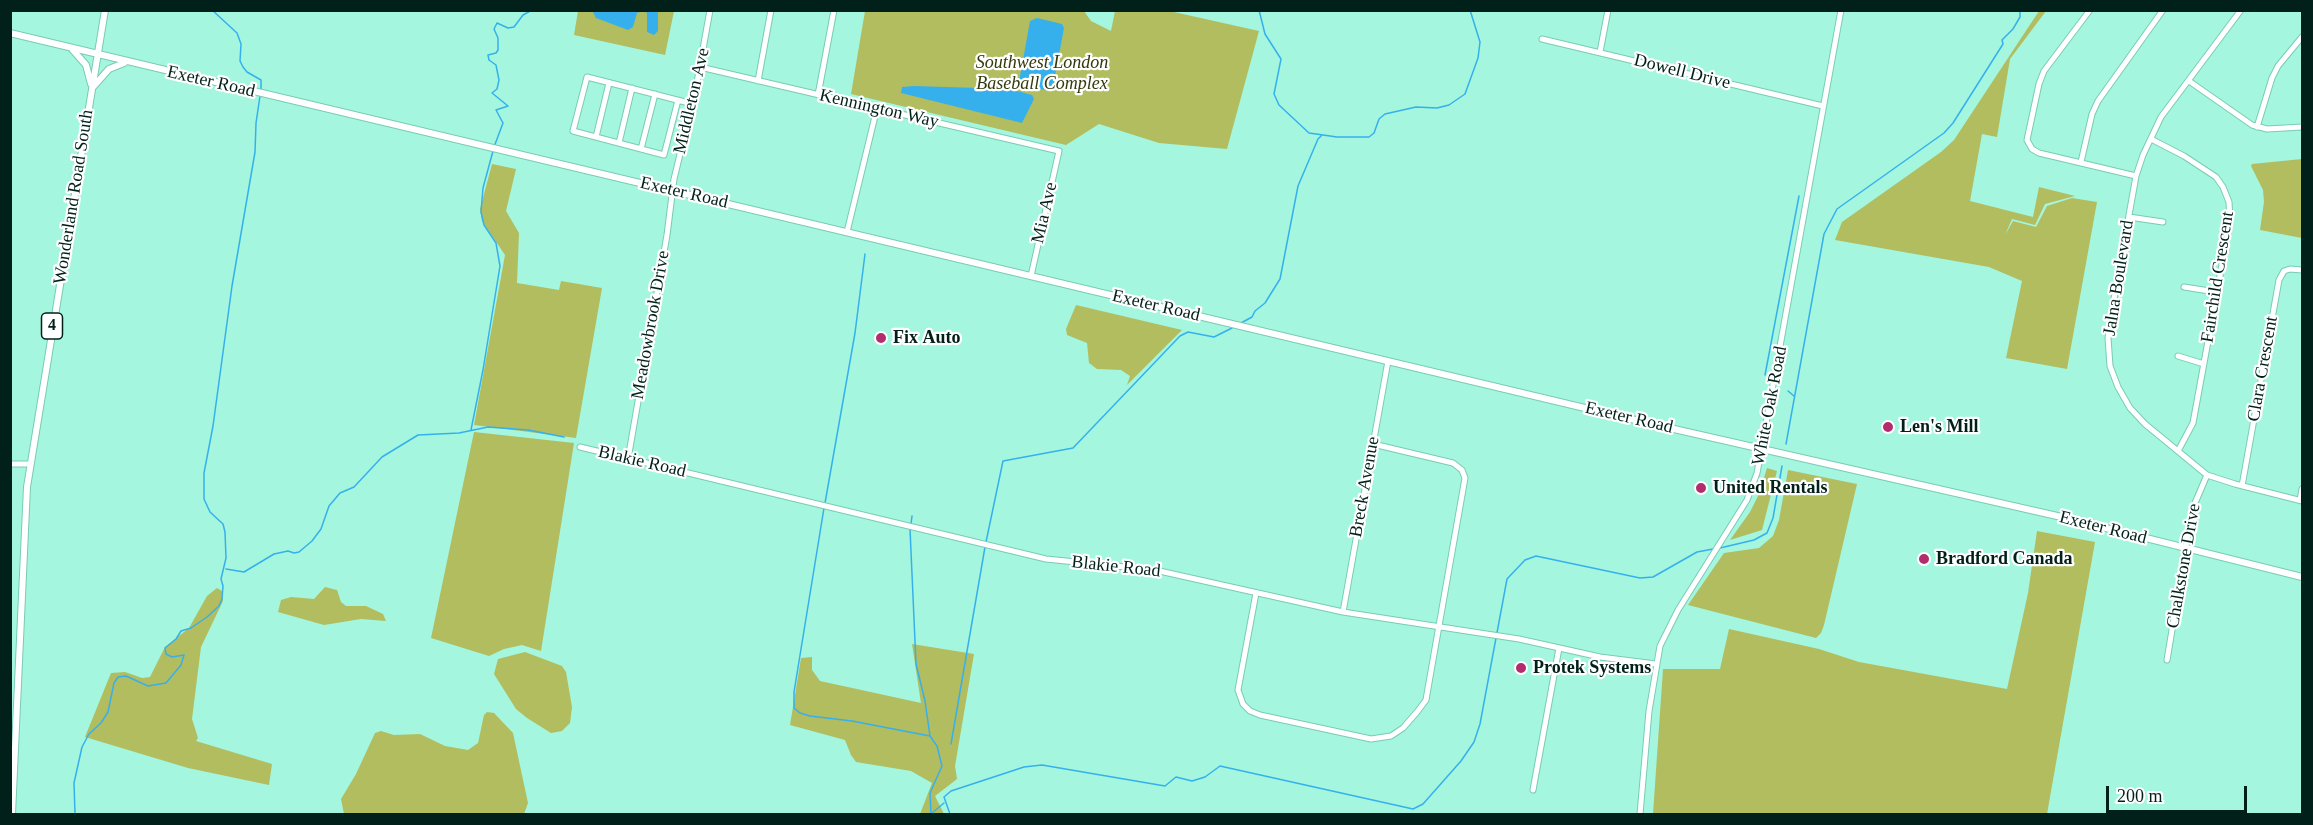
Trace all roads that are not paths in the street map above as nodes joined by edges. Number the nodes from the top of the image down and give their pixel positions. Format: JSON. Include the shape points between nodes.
{"nodes":[{"id":1,"x":105,"y":10,"type":"edge"},
{"id":2,"x":710,"y":10,"type":"edge"},
{"id":3,"x":771,"y":10,"type":"edge"},
{"id":4,"x":834,"y":10,"type":"edge"},
{"id":5,"x":1608,"y":10,"type":"edge"},
{"id":6,"x":1841,"y":10,"type":"edge"},
{"id":7,"x":2090,"y":10,"type":"edge"},
{"id":8,"x":2163,"y":10,"type":"edge"},
{"id":9,"x":2241,"y":10,"type":"edge"},
{"id":10,"x":10,"y":33,"type":"edge"},
{"id":11,"x":2302,"y":37,"type":"edge"},
{"id":12,"x":1542,"y":39,"type":"dead end"},
{"id":13,"x":2296,"y":44,"type":"junction"},
{"id":14,"x":71,"y":48,"type":"junction"},
{"id":15,"x":2302,"y":49,"type":"edge"},
{"id":16,"x":1600,"y":52,"type":"junction"},
{"id":17,"x":98,"y":55,"type":"junction"},
{"id":18,"x":128,"y":62,"type":"junction"},
{"id":19,"x":700,"y":67,"type":"junction"},
{"id":20,"x":758,"y":81,"type":"junction"},
{"id":21,"x":2189,"y":81,"type":"junction"},
{"id":22,"x":609,"y":82,"type":"junction"},
{"id":23,"x":92,"y":87,"type":"junction"},
{"id":24,"x":632,"y":88,"type":"junction"},
{"id":25,"x":655,"y":94,"type":"junction"},
{"id":26,"x":818,"y":95,"type":"junction"},
{"id":27,"x":678,"y":100,"type":"junction"},
{"id":28,"x":692,"y":104,"type":"junction"},
{"id":29,"x":1823,"y":106,"type":"junction"},
{"id":30,"x":877,"y":108,"type":"junction"},
{"id":31,"x":2257,"y":127,"type":"junction"},
{"id":32,"x":2302,"y":127,"type":"edge"},
{"id":33,"x":596,"y":137,"type":"junction"},
{"id":34,"x":2151,"y":139,"type":"junction"},
{"id":35,"x":619,"y":143,"type":"junction"},
{"id":36,"x":641,"y":149,"type":"junction"},
{"id":37,"x":1059,"y":151,"type":"joint"},
{"id":38,"x":2080,"y":162,"type":"junction"},
{"id":39,"x":2136,"y":176,"type":"junction"},
{"id":40,"x":673,"y":191,"type":"junction"},
{"id":41,"x":2129,"y":217,"type":"junction"},
{"id":42,"x":2163,"y":222,"type":"dead end"},
{"id":43,"x":847,"y":232,"type":"junction"},
{"id":44,"x":2302,"y":270,"type":"edge"},
{"id":45,"x":1030,"y":276,"type":"junction"},
{"id":46,"x":2184,"y":287,"type":"dead end"},
{"id":47,"x":2216,"y":292,"type":"junction"},
{"id":48,"x":2178,"y":356,"type":"dead end"},
{"id":49,"x":1388,"y":361,"type":"junction"},
{"id":50,"x":2204,"y":364,"type":"junction"},
{"id":51,"x":1373,"y":444,"type":"junction"},
{"id":52,"x":580,"y":447,"type":"dead end"},
{"id":53,"x":1763,"y":449,"type":"junction"},
{"id":54,"x":2178,"y":451,"type":"junction"},
{"id":55,"x":628,"y":459,"type":"junction"},
{"id":56,"x":10,"y":464,"type":"edge"},
{"id":57,"x":29,"y":464,"type":"junction"},
{"id":58,"x":2207,"y":475,"type":"junction"},
{"id":59,"x":2242,"y":486,"type":"junction"},
{"id":60,"x":2302,"y":489,"type":"edge"},
{"id":61,"x":2302,"y":500,"type":"edge"},
{"id":62,"x":2184,"y":548,"type":"junction"},
{"id":63,"x":2302,"y":577,"type":"edge"},
{"id":64,"x":1256,"y":593,"type":"junction"},
{"id":65,"x":1343,"y":612,"type":"junction"},
{"id":66,"x":1439,"y":627,"type":"junction"},
{"id":67,"x":1560,"y":648,"type":"junction"},
{"id":68,"x":2167,"y":660,"type":"dead end"},
{"id":69,"x":1656,"y":664,"type":"junction"},
{"id":70,"x":1533,"y":790,"type":"dead end"},
{"id":71,"x":12,"y":814,"type":"edge"},
{"id":72,"x":1640,"y":814,"type":"edge"}],
"edges":[{"from":1,"to":17,"type":"main road","name":"Wonderland Road South","number":"4"},
{"from":2,"to":19,"type":"street","name":"Middleton Ave"},
{"from":3,"to":20,"type":"street"},
{"from":4,"to":26,"type":"street"},
{"from":5,"to":16,"type":"street"},
{"from":6,"to":29,"type":"street","name":"White Oak Road"},
{"from":7,"to":38,"type":"street","via":[[2044,71],[2027,140],[2039,153]]},
{"from":8,"to":38,"type":"street","via":[[2098,101]]},
{"from":9,"to":21,"type":"street","name":"Jalna Boulevard"},
{"from":10,"to":14,"type":"main road","name":"Exeter Road"},
{"from":11,"to":13,"type":"street"},
{"from":12,"to":16,"type":"street","name":"Dowell Drive"},
{"from":13,"to":15,"type":"street"},
{"from":13,"to":31,"type":"street","via":[[2272,78]]},
{"from":14,"to":17,"type":"main road","name":"Exeter Road"},
{"from":14,"to":23,"type":"main road","via":[[86,65]]},
{"from":16,"to":29,"type":"street","name":"Dowell Drive"},
{"from":17,"to":18,"type":"main road","name":"Exeter Road"},
{"from":17,"to":23,"type":"main road","name":"Wonderland Road South","number":"4"},
{"from":18,"to":23,"type":"main road","via":[[109,69]]},
{"from":18,"to":40,"type":"main road","name":"Exeter Road"},
{"from":19,"to":20,"type":"street","name":"Kennington Way"},
{"from":19,"to":28,"type":"street","name":"Middleton Ave"},
{"from":20,"to":26,"type":"street","name":"Kennington Way"},
{"from":21,"to":31,"type":"street"},
{"from":21,"to":34,"type":"street","name":"Jalna Boulevard","via":[[2161,117]]},
{"from":22,"to":24,"type":"street"},
{"from":22,"to":33,"type":"street"},
{"from":22,"to":33,"type":"street","via":[[587,77],[573,131]]},
{"from":23,"to":57,"type":"main road","name":"Wonderland Road South","number":"4"},
{"from":24,"to":25,"type":"street"},
{"from":24,"to":35,"type":"street"},
{"from":25,"to":27,"type":"street"},
{"from":25,"to":36,"type":"street"},
{"from":26,"to":30,"type":"street","name":"Kennington Way"},
{"from":27,"to":28,"type":"street"},
{"from":27,"to":36,"type":"street","via":[[664,155]]},
{"from":28,"to":40,"type":"street","name":"Middleton Ave"},
{"from":29,"to":53,"type":"street","name":"White Oak Road"},
{"from":30,"to":37,"type":"street","name":"Kennington Way"},
{"from":30,"to":43,"type":"street"},
{"from":31,"to":32,"type":"street"},
{"from":33,"to":35,"type":"street"},
{"from":34,"to":39,"type":"street","name":"Jalna Boulevard"},
{"from":34,"to":47,"type":"street","name":"Fairchild Crescent","via":[[2184,156],[2223,186],[2230,221]]},
{"from":35,"to":36,"type":"street"},
{"from":37,"to":45,"type":"street","name":"Mia Ave"},
{"from":38,"to":39,"type":"street"},
{"from":39,"to":41,"type":"street","name":"Jalna Boulevard"},
{"from":40,"to":43,"type":"main road","name":"Exeter Road"},
{"from":40,"to":55,"type":"street","name":"Meadowbrook Drive"},
{"from":41,"to":42,"type":"street"},
{"from":41,"to":54,"type":"street","name":"Jalna Boulevard","via":[[2108,338],[2110,366],[2130,408]]},
{"from":43,"to":45,"type":"main road","name":"Exeter Road"},
{"from":44,"to":59,"type":"street","name":"Clara Crescent","via":[[2284,271],[2279,280]]},
{"from":45,"to":49,"type":"main road","name":"Exeter Road"},
{"from":46,"to":47,"type":"street"},
{"from":47,"to":50,"type":"street","name":"Fairchild Crescent"},
{"from":48,"to":50,"type":"street"},
{"from":49,"to":51,"type":"street","name":"Breck Avenue"},
{"from":49,"to":53,"type":"main road","name":"Exeter Road"},
{"from":50,"to":54,"type":"street","name":"Fairchild Crescent","via":[[2193,423]]},
{"from":51,"to":65,"type":"street","name":"Breck Avenue"},
{"from":51,"to":66,"type":"street","via":[[1453,463],[1463,473],[1465,481]]},
{"from":52,"to":55,"type":"street","name":"Blakie Road"},
{"from":53,"to":62,"type":"main road","name":"Exeter Road"},
{"from":53,"to":69,"type":"street","name":"White Oak Road","via":[[1748,500],[1669,624]]},
{"from":54,"to":58,"type":"street","name":"Jalna Boulevard"},
{"from":55,"to":64,"type":"street","name":"Blakie Road","via":[[1046,559],[1155,570]]},
{"from":56,"to":57,"type":"street"},
{"from":57,"to":71,"type":"main road","name":"Wonderland Road South","number":"4"},
{"from":58,"to":59,"type":"street","name":"Jalna Boulevard"},
{"from":58,"to":62,"type":"street","name":"Chalkstone Drive","via":[[2192,510]]},
{"from":59,"to":61,"type":"street","name":"Jalna Boulevard"},
{"from":60,"to":61,"type":"street"},
{"from":62,"to":63,"type":"main road","name":"Exeter Road"},
{"from":62,"to":68,"type":"street","name":"Chalkstone Drive"},
{"from":64,"to":65,"type":"street","name":"Blakie Road"},
{"from":64,"to":66,"type":"street","via":[[1238,690],[1245,706],[1260,715],[1364,739],[1391,736],[1424,704]]},
{"from":65,"to":66,"type":"street","name":"Blakie Road"},
{"from":66,"to":67,"type":"street","name":"Blakie Road"},
{"from":67,"to":69,"type":"street","name":"Blakie Road"},
{"from":67,"to":70,"type":"street"},
{"from":69,"to":72,"type":"street","name":"White Oak Road"}]}
